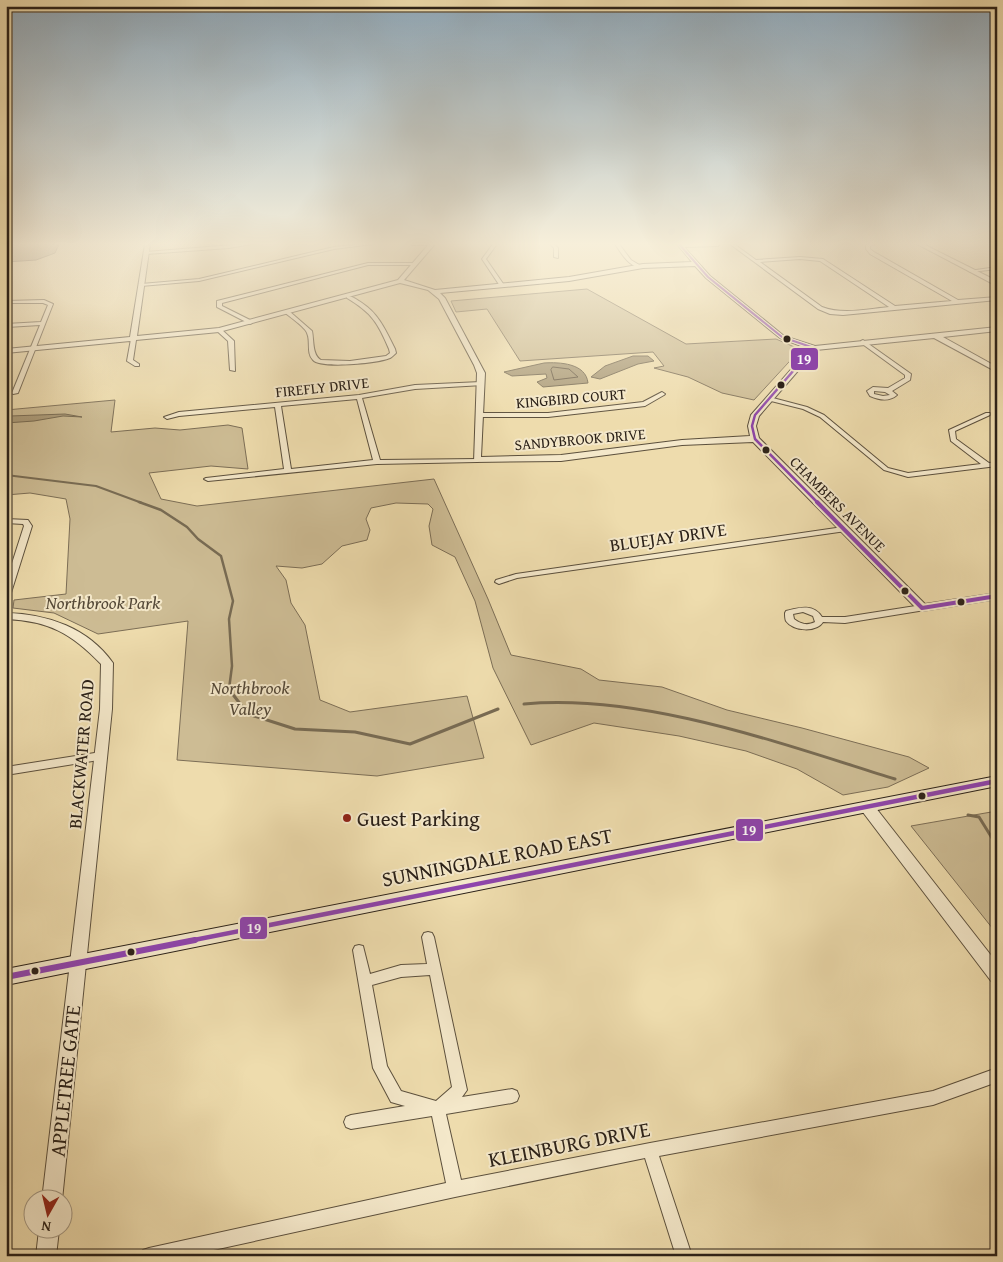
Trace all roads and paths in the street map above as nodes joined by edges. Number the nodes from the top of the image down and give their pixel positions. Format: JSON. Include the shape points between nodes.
{"nodes":[{"id":1,"x":49,"y":303,"type":"edge"},
{"id":2,"x":138,"y":303,"type":"edge"},
{"id":3,"x":219,"y":303,"type":"edge"},
{"id":4,"x":322,"y":303,"type":"edge"},
{"id":5,"x":360,"y":303,"type":"edge"},
{"id":6,"x":445,"y":303,"type":"edge"},
{"id":7,"x":740,"y":303,"type":"edge"},
{"id":8,"x":813,"y":303,"type":"edge"},
{"id":9,"x":886,"y":303,"type":"edge"},
{"id":10,"x":948,"y":303,"type":"edge"},
{"id":11,"x":894,"y":308,"type":"junction"},
{"id":12,"x":286,"y":312,"type":"junction"},
{"id":13,"x":250,"y":322,"type":"junction"},
{"id":14,"x":43,"y":323,"type":"junction"},
{"id":15,"x":7,"y":325,"type":"edge"},
{"id":16,"x":997,"y":329,"type":"edge"},
{"id":17,"x":219,"y":330,"type":"junction"},
{"id":18,"x":936,"y":335,"type":"junction"},
{"id":19,"x":132,"y":340,"type":"junction"},
{"id":20,"x":863,"y":342,"type":"junction"},
{"id":21,"x":33,"y":348,"type":"junction"},
{"id":22,"x":814,"y":348,"type":"junction"},
{"id":23,"x":6,"y":350,"type":"edge"},
{"id":24,"x":137,"y":365,"type":"dead end"},
{"id":25,"x":233,"y":370,"type":"dead end"},
{"id":26,"x":997,"y":370,"type":"edge"},
{"id":27,"x":480,"y":384,"type":"junction"},
{"id":28,"x":889,"y":390,"type":"dead end"},
{"id":29,"x":16,"y":393,"type":"dead end"},
{"id":30,"x":662,"y":394,"type":"dead end"},
{"id":31,"x":359,"y":397,"type":"junction"},
{"id":32,"x":769,"y":399,"type":"junction"},
{"id":33,"x":278,"y":404,"type":"junction"},
{"id":34,"x":988,"y":414,"type":"dead end"},
{"id":35,"x":479,"y":415,"type":"junction"},
{"id":36,"x":167,"y":418,"type":"dead end"},
{"id":37,"x":755,"y":439,"type":"junction"},
{"id":38,"x":477,"y":460,"type":"junction"},
{"id":39,"x":377,"y":462,"type":"junction"},
{"id":40,"x":997,"y":464,"type":"edge"},
{"id":41,"x":987,"y":465,"type":"junction"},
{"id":42,"x":288,"y":472,"type":"junction"},
{"id":43,"x":208,"y":479,"type":"dead end"},
{"id":44,"x":6,"y":521,"type":"edge"},
{"id":45,"x":843,"y":529,"type":"junction"},
{"id":46,"x":499,"y":582,"type":"dead end"},
{"id":47,"x":6,"y":596,"type":"edge"},
{"id":48,"x":997,"y":596,"type":"edge"},
{"id":49,"x":922,"y":608,"type":"junction"},
{"id":50,"x":6,"y":616,"type":"edge"},
{"id":51,"x":819,"y":619,"type":"dead end"},
{"id":52,"x":101,"y":756,"type":"junction"},
{"id":53,"x":6,"y":771,"type":"edge"},
{"id":54,"x":997,"y":781,"type":"edge"},
{"id":55,"x":867,"y":807,"type":"junction"},
{"id":56,"x":428,"y":937,"type":"dead end"},
{"id":57,"x":359,"y":950,"type":"dead end"},
{"id":58,"x":78,"y":963,"type":"junction"},
{"id":59,"x":435,"y":969,"type":"junction"},
{"id":60,"x":997,"y":976,"type":"edge"},
{"id":61,"x":6,"y":977,"type":"edge"},
{"id":62,"x":365,"y":981,"type":"junction"},
{"id":63,"x":997,"y":1075,"type":"edge"},
{"id":64,"x":512,"y":1096,"type":"dead end"},
{"id":65,"x":438,"y":1108,"type":"junction"},
{"id":66,"x":352,"y":1122,"type":"dead end"},
{"id":67,"x":650,"y":1150,"type":"junction"},
{"id":68,"x":454,"y":1189,"type":"junction"},
{"id":69,"x":53,"y":1190,"type":"edge"},
{"id":70,"x":48,"y":1240,"type":"edge"},
{"id":71,"x":46,"y":1256,"type":"edge"},
{"id":72,"x":148,"y":1256,"type":"edge"},
{"id":73,"x":684,"y":1256,"type":"edge"}],
"edges":[{"from":1,"to":14,"type":"street"},
{"from":2,"to":19,"type":"street"},
{"from":3,"to":13,"type":"street","via":[[220,307]]},
{"from":4,"to":12,"type":"street"},
{"from":5,"to":12,"type":"street","via":[[379,320],[393,353],[388,357],[333,364],[319,362],[314,357],[310,332]]},
{"from":6,"to":27,"type":"street","via":[[478,365]]},
{"from":7,"to":22,"type":"street","via":[[782,337]]},
{"from":8,"to":11,"type":"street","via":[[830,312]]},
{"from":9,"to":11,"type":"street"},
{"from":10,"to":11,"type":"street"},
{"from":12,"to":13,"type":"street"},
{"from":13,"to":17,"type":"street"},
{"from":14,"to":15,"type":"street"},
{"from":14,"to":21,"type":"street"},
{"from":16,"to":18,"type":"street"},
{"from":17,"to":19,"type":"street"},
{"from":17,"to":25,"type":"street","via":[[231,340]]},
{"from":18,"to":20,"type":"street"},
{"from":18,"to":26,"type":"street"},
{"from":19,"to":21,"type":"street"},
{"from":19,"to":24,"type":"street","via":[[130,360]]},
{"from":20,"to":22,"type":"street"},
{"from":20,"to":28,"type":"street","via":[[908,374],[904,383]]},
{"from":21,"to":23,"type":"street"},
{"from":21,"to":29,"type":"street"},
{"from":22,"to":32,"type":"street"},
{"from":27,"to":31,"type":"street","name":"FIREFLY DRIVE","via":[[416,387]]},
{"from":27,"to":35,"type":"street"},
{"from":30,"to":35,"type":"street","name":"KINGBIRD COURT","via":[[645,404],[548,415]]},
{"from":31,"to":33,"type":"street","name":"FIREFLY DRIVE"},
{"from":31,"to":39,"type":"street"},
{"from":32,"to":37,"type":"street","via":[[755,415],[752,426]]},
{"from":32,"to":41,"type":"street","via":[[822,416],[886,469],[896,473],[908,475]]},
{"from":33,"to":36,"type":"street","name":"FIREFLY DRIVE"},
{"from":33,"to":42,"type":"street"},
{"from":34,"to":41,"type":"street","via":[[952,430],[954,440]]},
{"from":35,"to":38,"type":"street"},
{"from":37,"to":38,"type":"street","name":"SANDYBROOK DRIVE","via":[[728,438],[561,458]]},
{"from":37,"to":45,"type":"street","name":"CHAMBERS AVENUE"},
{"from":38,"to":39,"type":"street","name":"SANDYBROOK DRIVE"},
{"from":39,"to":42,"type":"street","name":"SANDYBROOK DRIVE"},
{"from":40,"to":41,"type":"street"},
{"from":42,"to":43,"type":"street","name":"SANDYBROOK DRIVE"},
{"from":44,"to":47,"type":"street","via":[[25,522],[28,526]]},
{"from":45,"to":46,"type":"street","name":"BLUEJAY DRIVE","via":[[516,576]]},
{"from":45,"to":49,"type":"street","name":"CHAMBERS AVENUE"},
{"from":48,"to":49,"type":"street"},
{"from":49,"to":51,"type":"street","via":[[845,620]]},
{"from":50,"to":52,"type":"street","name":"BLACKWATER ROAD","via":[[38,619],[74,631],[107,663]]},
{"from":52,"to":53,"type":"street"},
{"from":52,"to":58,"type":"street","name":"BLACKWATER ROAD"},
{"from":54,"to":55,"type":"main road","name":"SUNNINGDALE ROAD EAST"},
{"from":55,"to":58,"type":"main road","name":"SUNNINGDALE ROAD EAST"},
{"from":55,"to":60,"type":"street"},
{"from":56,"to":59,"type":"street"},
{"from":57,"to":62,"type":"street"},
{"from":58,"to":61,"type":"main road","name":"SUNNINGDALE ROAD EAST"},
{"from":58,"to":69,"type":"street","name":"APPLETREE GATE"},
{"from":59,"to":62,"type":"street","via":[[401,971]]},
{"from":59,"to":65,"type":"street","via":[[460,1090]]},
{"from":62,"to":65,"type":"street","via":[[380,1068],[396,1097]]},
{"from":63,"to":67,"type":"street","name":"KLEINBURG DRIVE","via":[[933,1098]]},
{"from":64,"to":65,"type":"street"},
{"from":65,"to":66,"type":"street"},
{"from":65,"to":68,"type":"street"},
{"from":67,"to":68,"type":"street","name":"KLEINBURG DRIVE"},
{"from":67,"to":73,"type":"street"},
{"from":68,"to":72,"type":"street","name":"KLEINBURG DRIVE"},
{"from":70,"to":71,"type":"street"}]}
